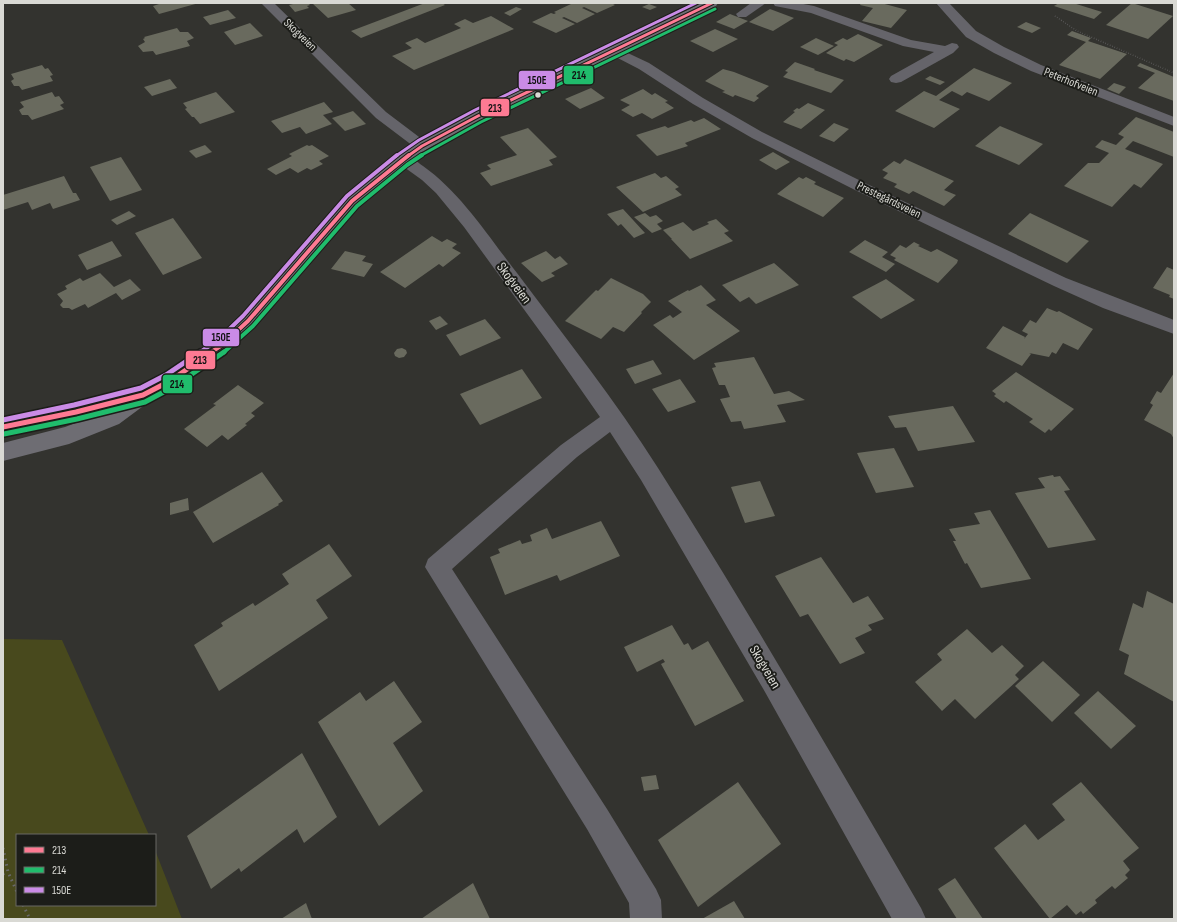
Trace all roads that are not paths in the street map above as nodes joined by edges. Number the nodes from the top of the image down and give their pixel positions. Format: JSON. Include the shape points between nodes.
{"nodes":[{"id":1,"x":267,"y":3,"type":"edge"},
{"id":2,"x":712,"y":3,"type":"edge"},
{"id":3,"x":760,"y":3,"type":"edge"},
{"id":4,"x":779,"y":3,"type":"edge"},
{"id":5,"x":942,"y":3,"type":"edge"},
{"id":6,"x":742,"y":14,"type":"dead end"},
{"id":7,"x":971,"y":34,"type":"junction"},
{"id":8,"x":948,"y":50,"type":"junction"},
{"id":9,"x":615,"y":51,"type":"junction"},
{"id":10,"x":896,"y":79,"type":"dead end"},
{"id":11,"x":1174,"y":122,"type":"edge"},
{"id":12,"x":422,"y":146,"type":"junction"},
{"id":13,"x":403,"y":159,"type":"junction"},
{"id":14,"x":1174,"y":327,"type":"edge"},
{"id":15,"x":143,"y":395,"type":"junction"},
{"id":16,"x":613,"y":419,"type":"junction"},
{"id":17,"x":3,"y":427,"type":"edge"},
{"id":18,"x":3,"y":452,"type":"edge"},
{"id":19,"x":646,"y":919,"type":"edge"},
{"id":20,"x":910,"y":919,"type":"edge"}],
"edges":[{"from":1,"to":12,"type":"street","name":"Skogveien","via":[[376,110]]},
{"from":2,"to":9,"type":"main road"},
{"from":3,"to":6,"type":"street"},
{"from":4,"to":8,"type":"street","via":[[814,10],[908,43]]},
{"from":5,"to":7,"type":"street","name":"Peterhofveien"},
{"from":7,"to":8,"type":"street"},
{"from":7,"to":11,"type":"street","name":"Peterhofveien","via":[[1036,68]]},
{"from":8,"to":10,"type":"street"},
{"from":9,"to":12,"type":"main road","via":[[478,116]]},
{"from":9,"to":14,"type":"street","name":"Prestegårdsveien","via":[[757,135],[861,187],[1060,282]]},
{"from":12,"to":13,"type":"main road"},
{"from":13,"to":15,"type":"main road","via":[[352,201],[248,320],[222,344],[170,381]]},
{"from":13,"to":16,"type":"street","name":"Skogveien","via":[[442,190],[470,223]]},
{"from":15,"to":17,"type":"main road"},
{"from":15,"to":18,"type":"main road","via":[[112,418],[69,435]]},
{"from":16,"to":19,"type":"street","via":[[569,452],[437,567],[597,819],[645,900]]},
{"from":16,"to":20,"type":"street","name":"Skogveien","via":[[649,473],[774,683]]}]}
